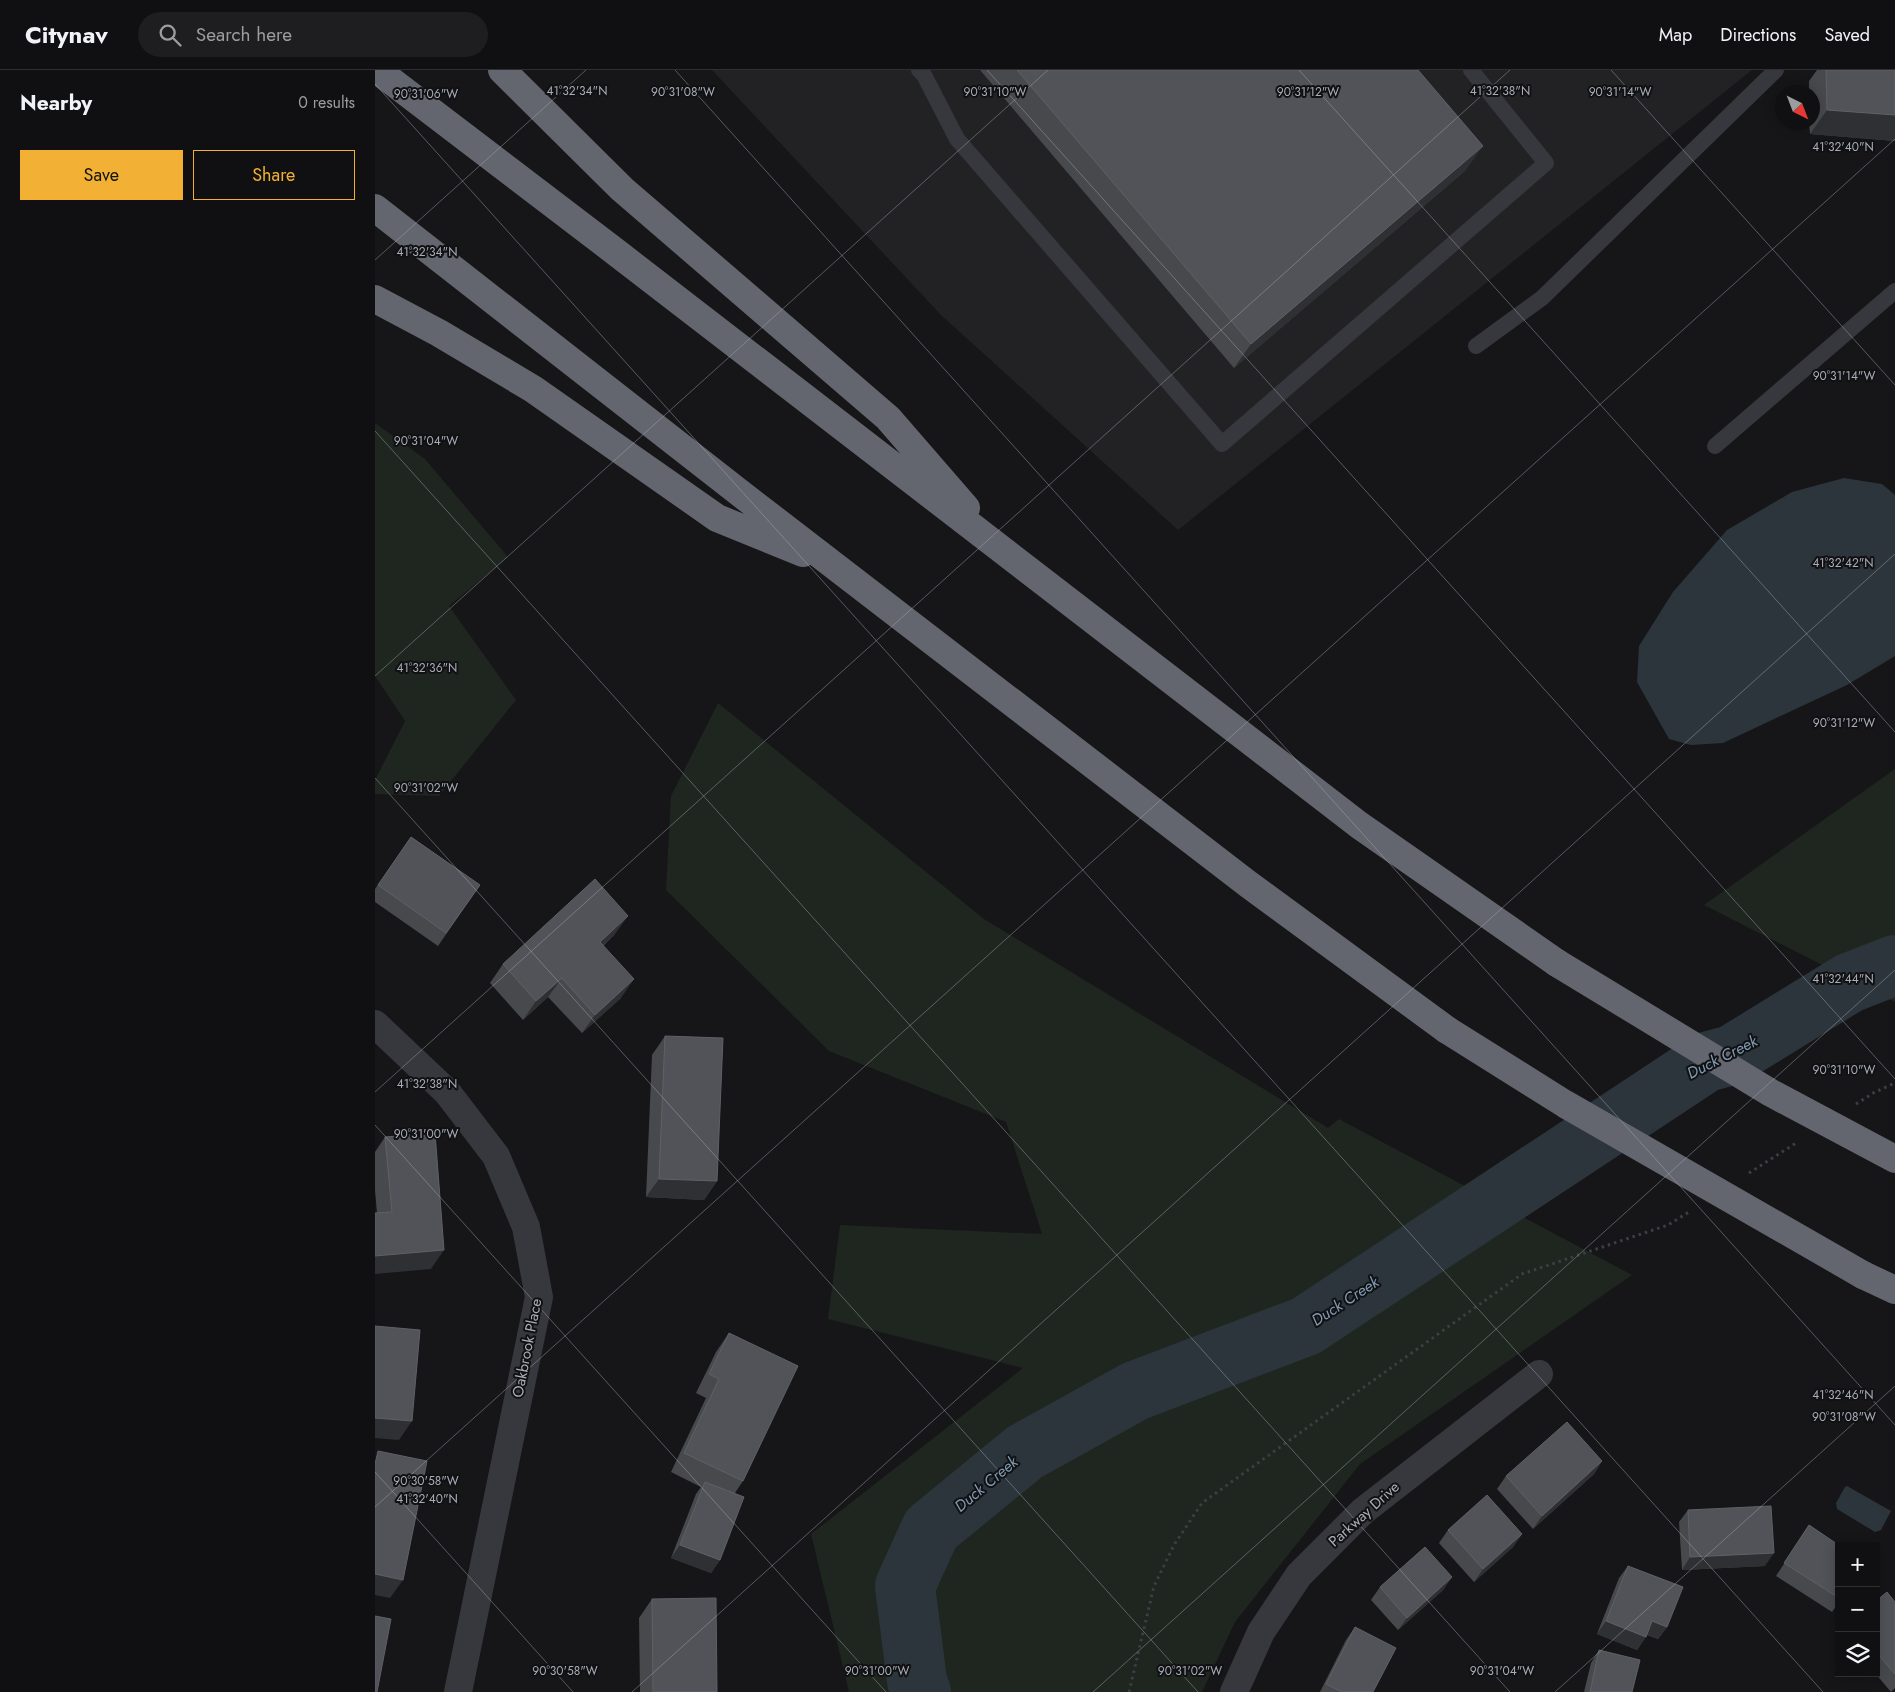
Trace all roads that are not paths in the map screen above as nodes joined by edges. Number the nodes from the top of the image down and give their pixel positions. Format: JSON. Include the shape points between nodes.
{"nodes":[{"id":1,"x":377,"y":70,"type":"edge"},
{"id":2,"x":502,"y":70,"type":"edge"},
{"id":3,"x":919,"y":70,"type":"edge"},
{"id":4,"x":1471,"y":70,"type":"edge"},
{"id":5,"x":1776,"y":70,"type":"edge"},
{"id":6,"x":375,"y":208,"type":"edge"},
{"id":7,"x":1895,"y":292,"type":"edge"},
{"id":8,"x":375,"y":299,"type":"edge"},
{"id":9,"x":1476,"y":346,"type":"dead end"},
{"id":10,"x":1715,"y":446,"type":"dead end"},
{"id":11,"x":1005,"y":553,"type":"junction"},
{"id":12,"x":839,"y":568,"type":"junction"},
{"id":13,"x":375,"y":1024,"type":"edge"},
{"id":14,"x":1895,"y":1159,"type":"edge"},
{"id":15,"x":1895,"y":1290,"type":"edge"},
{"id":16,"x":1539,"y":1374,"type":"dead end"},
{"id":17,"x":458,"y":1692,"type":"edge"},
{"id":18,"x":1234,"y":1692,"type":"edge"}],
"edges":[{"from":1,"to":11,"type":"highway"},
{"from":2,"to":11,"type":"highway","via":[[622,189],[888,418]]},
{"from":3,"to":4,"type":"lane","via":[[957,139],[1222,444],[1546,163]]},
{"from":5,"to":9,"type":"lane","via":[[1542,298]]},
{"from":6,"to":12,"type":"highway"},
{"from":7,"to":10,"type":"lane"},
{"from":8,"to":12,"type":"highway","via":[[533,389],[717,518]]},
{"from":11,"to":14,"type":"highway","bridge":true,"via":[[1359,826],[1557,963],[1771,1093]]},
{"from":12,"to":15,"type":"highway","bridge":true,"via":[[1248,884],[1447,1030],[1565,1104],[1863,1276]]},
{"from":13,"to":17,"type":"street","name":"Oakbrook Place","via":[[447,1092],[496,1156],[526,1227],[539,1297]]},
{"from":16,"to":18,"type":"street","name":"Parkway Drive","via":[[1363,1511],[1299,1575],[1261,1632]]}]}
